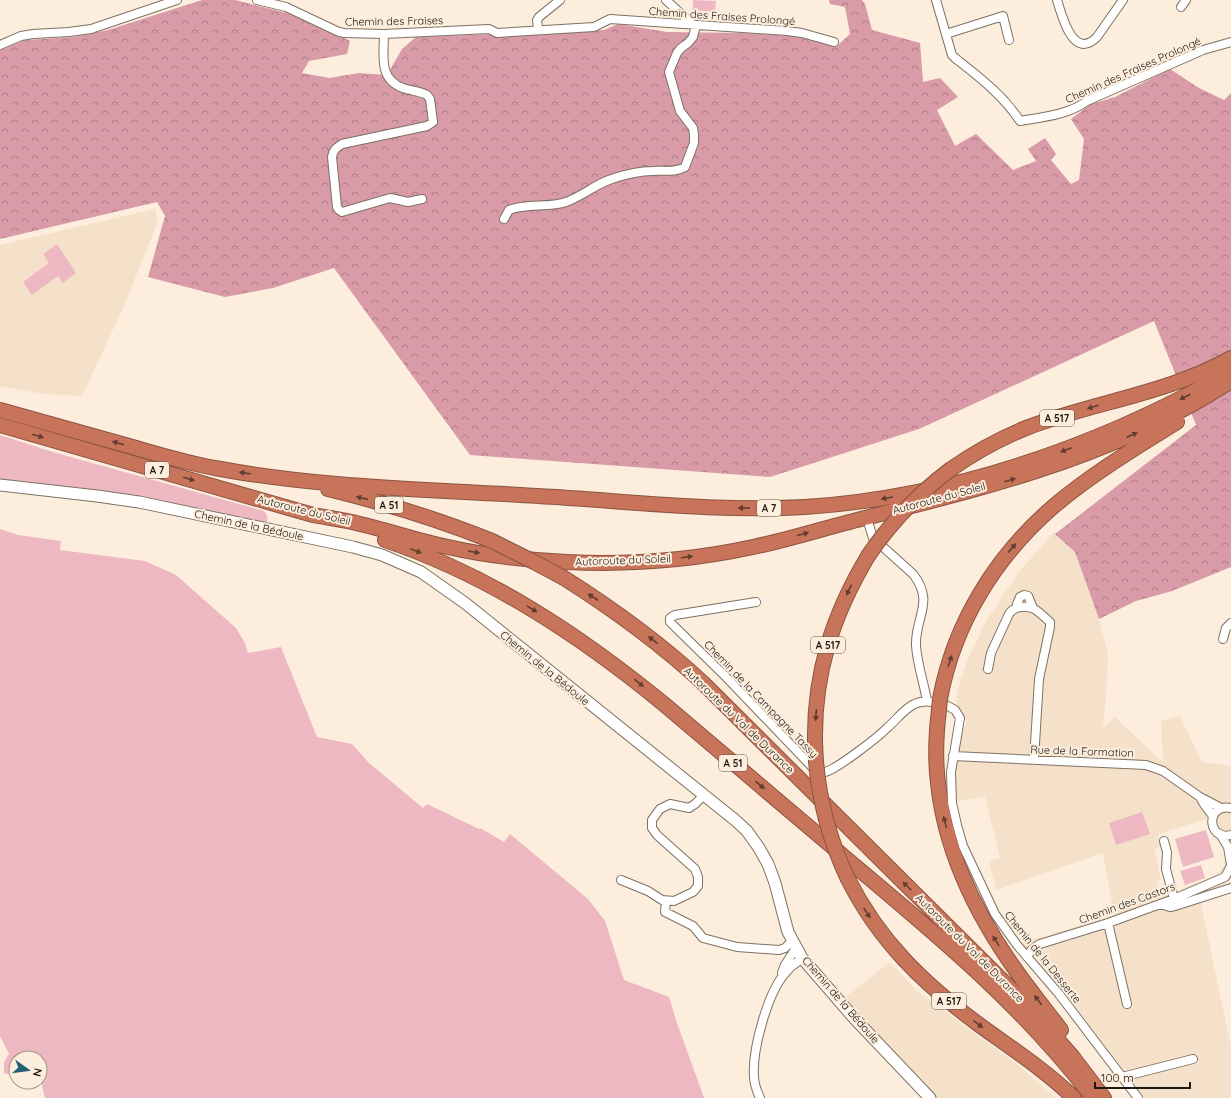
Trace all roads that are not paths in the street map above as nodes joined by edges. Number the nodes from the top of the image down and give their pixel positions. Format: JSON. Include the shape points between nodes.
{"nodes":[{"id":1,"x":177,"y":0,"type":"edge"},
{"id":2,"x":257,"y":0,"type":"edge"},
{"id":3,"x":560,"y":0,"type":"edge"},
{"id":4,"x":666,"y":0,"type":"edge"},
{"id":5,"x":936,"y":0,"type":"edge"},
{"id":6,"x":1058,"y":0,"type":"edge"},
{"id":7,"x":1123,"y":0,"type":"edge"},
{"id":8,"x":1186,"y":0,"type":"edge"},
{"id":9,"x":1181,"y":7,"type":"dead end"},
{"id":10,"x":694,"y":24,"type":"junction"},
{"id":11,"x":538,"y":29,"type":"junction"},
{"id":12,"x":384,"y":34,"type":"junction"},
{"id":13,"x":946,"y":34,"type":"junction"},
{"id":14,"x":1009,"y":40,"type":"dead end"},
{"id":15,"x":834,"y":42,"type":"dead end"},
{"id":16,"x":1231,"y":42,"type":"edge"},
{"id":17,"x":0,"y":45,"type":"edge"},
{"id":18,"x":422,"y":199,"type":"dead end"},
{"id":19,"x":504,"y":219,"type":"dead end"},
{"id":20,"x":1231,"y":358,"type":"edge"},
{"id":21,"x":1231,"y":370,"type":"edge"},
{"id":22,"x":1231,"y":381,"type":"edge"},
{"id":23,"x":1231,"y":387,"type":"edge"},
{"id":24,"x":0,"y":410,"type":"edge"},
{"id":25,"x":0,"y":425,"type":"edge"},
{"id":26,"x":283,"y":479,"type":"junction"},
{"id":27,"x":0,"y":485,"type":"edge"},
{"id":28,"x":0,"y":492,"type":"edge"},
{"id":29,"x":313,"y":515,"type":"junction"},
{"id":30,"x":869,"y":525,"type":"dead end"},
{"id":31,"x":756,"y":602,"type":"dead end"},
{"id":32,"x":1017,"y":607,"type":"junction"},
{"id":33,"x":1033,"y":608,"type":"junction"},
{"id":34,"x":1231,"y":623,"type":"edge"},
{"id":35,"x":1223,"y":639,"type":"dead end"},
{"id":36,"x":988,"y":669,"type":"dead end"},
{"id":37,"x":938,"y":704,"type":"junction"},
{"id":38,"x":953,"y":756,"type":"junction"},
{"id":39,"x":1034,"y":760,"type":"junction"},
{"id":40,"x":702,"y":797,"type":"junction"},
{"id":41,"x":1200,"y":797,"type":"junction"},
{"id":42,"x":1221,"y":808,"type":"junction"},
{"id":43,"x":1231,"y":808,"type":"edge"},
{"id":44,"x":1213,"y":816,"type":"junction"},
{"id":45,"x":1220,"y":834,"type":"junction"},
{"id":46,"x":1231,"y":835,"type":"edge"},
{"id":47,"x":1164,"y":841,"type":"dead end"},
{"id":48,"x":1231,"y":866,"type":"edge"},
{"id":49,"x":621,"y":880,"type":"dead end"},
{"id":50,"x":1231,"y":888,"type":"edge"},
{"id":51,"x":1174,"y":899,"type":"junction"},
{"id":52,"x":666,"y":901,"type":"junction"},
{"id":53,"x":1159,"y":904,"type":"junction"},
{"id":54,"x":1108,"y":924,"type":"junction"},
{"id":55,"x":795,"y":953,"type":"junction"},
{"id":56,"x":1027,"y":957,"type":"junction"},
{"id":57,"x":1126,"y":1004,"type":"dead end"},
{"id":58,"x":1193,"y":1059,"type":"dead end"},
{"id":59,"x":1122,"y":1076,"type":"junction"},
{"id":60,"x":760,"y":1098,"type":"edge"},
{"id":61,"x":921,"y":1098,"type":"edge"},
{"id":62,"x":930,"y":1098,"type":"edge"},
{"id":63,"x":1074,"y":1098,"type":"edge"},
{"id":64,"x":1092,"y":1098,"type":"edge"},
{"id":65,"x":1104,"y":1098,"type":"edge"},
{"id":66,"x":1112,"y":1098,"type":"edge"},
{"id":67,"x":1138,"y":1098,"type":"edge"}],
"edges":[{"from":1,"to":17,"type":"street","via":[[91,29],[20,36]]},
{"from":2,"to":12,"type":"street","name":"Chemin des Fraises","via":[[286,6],[339,32]]},
{"from":3,"to":11,"type":"street","via":[[539,17]]},
{"from":4,"to":10,"type":"street"},
{"from":5,"to":13,"type":"street"},
{"from":6,"to":7,"type":"street","via":[[1063,20],[1072,38],[1081,44],[1087,44],[1096,38]]},
{"from":8,"to":9,"type":"street"},
{"from":10,"to":11,"type":"street","name":"Chemin des Fraises Prolongé","via":[[610,19],[594,26]]},
{"from":10,"to":15,"type":"street","name":"Chemin des Fraises Prolongé","via":[[795,32]]},
{"from":10,"to":19,"type":"street","via":[[693,37],[677,53],[670,72],[680,111],[694,135],[685,167],[672,172],[634,173],[605,182],[565,203],[517,207],[509,210]]},
{"from":11,"to":12,"type":"street","name":"Chemin des Fraises","via":[[496,33],[489,29]]},
{"from":12,"to":18,"type":"street","via":[[384,70],[396,85],[428,95],[433,122],[427,126],[342,144],[335,148],[332,157],[337,206],[342,212],[390,198],[408,202]]},
{"from":13,"to":14,"type":"street","via":[[1003,16]]},
{"from":13,"to":16,"type":"street","name":"Chemin des Fraises Prolongé","via":[[954,58],[996,92],[1020,121],[1078,108],[1087,101],[1203,50]]},
{"from":20,"to":63,"type":"highway","number":"A 517","one_way":true,"bridge":true,"via":[[1171,384],[1027,428],[988,446],[951,469],[927,487],[903,511],[868,556],[838,614],[827,646],[815,717],[816,770],[833,845],[855,894],[875,926],[919,976],[978,1024],[1048,1074]]},
{"from":21,"to":26,"type":"highway","name":"Autoroute du Soleil","number":"A 7","one_way":true,"via":[[1150,414],[1027,464],[911,493],[846,503],[717,508]]},
{"from":29,"to":22,"type":"highway","name":"Autoroute du Soleil","number":"A 7","one_way":true,"via":[[359,524],[450,548],[505,557],[610,563],[713,554],[765,544],[1036,472],[1134,434],[1190,406]]},
{"from":37,"to":23,"type":"highway","one_way":true,"via":[[950,661],[968,614],[991,575],[1024,535],[1054,506],[1084,483]]},
{"from":26,"to":24,"type":"highway","name":"Autoroute du Soleil","number":"A 7","one_way":true,"via":[[213,468]]},
{"from":25,"to":29,"type":"highway","name":"Autoroute du Soleil","number":"A 7","one_way":true},
{"from":65,"to":26,"type":"highway","name":"Autoroute du Val de Durance","number":"A 51","one_way":true,"bridge":true,"via":[[1028,1006],[703,683],[634,625],[564,578],[492,541],[396,506]]},
{"from":27,"to":40,"type":"street","name":"Chemin de la Bédoule","via":[[138,502],[353,547],[400,562],[421,572],[465,603]]},
{"from":28,"to":40,"type":"street","name":"Chemin de la Bédoule","via":[[138,507],[363,555],[409,572],[461,606]]},
{"from":29,"to":64,"type":"highway","name":"Autoroute du Val de Durance","number":"A 51","one_way":true,"via":[[403,546],[472,576],[548,619],[617,666],[966,960],[1036,1030]]},
{"from":30,"to":37,"type":"street","via":[[873,538],[913,574],[923,591],[924,601],[916,645]]},
{"from":31,"to":37,"type":"street","name":"Chemin de la Campagne Tassy","via":[[675,615],[670,618],[670,622],[814,770],[822,773],[836,766],[878,737],[908,707]]},
{"from":32,"to":33,"type":"street"},
{"from":32,"to":33,"type":"street","via":[[1020,597],[1024,594],[1030,599]]},
{"from":32,"to":36,"type":"street","via":[[1011,611],[992,648]]},
{"from":33,"to":39,"type":"street","via":[[1050,624],[1039,679]]},
{"from":34,"to":35,"type":"street","via":[[1226,628]]},
{"from":37,"to":38,"type":"street","name":"Chemin de la Desserte","via":[[955,710],[960,718]]},
{"from":66,"to":37,"type":"highway","one_way":true,"via":[[1018,973],[991,932],[969,890],[952,848],[941,806],[936,759]]},
{"from":38,"to":39,"type":"street","name":"Rue de la Formation"},
{"from":38,"to":56,"type":"street","name":"Chemin de la Desserte","via":[[952,803],[963,846],[995,914]]},
{"from":39,"to":41,"type":"street","name":"Rue de la Formation","via":[[1152,766]]},
{"from":40,"to":52,"type":"street","via":[[689,808],[670,804],[660,809],[652,820],[652,828],[657,835],[695,870],[698,877],[698,886],[693,892],[674,901]]},
{"from":40,"to":55,"type":"street","name":"Chemin de la Bédoule","via":[[735,820],[759,848],[775,883]]},
{"from":41,"to":42,"type":"street","name":"Rue de la Formation"},
{"from":41,"to":44,"type":"street","name":"Rue de la Formation"},
{"from":42,"to":43,"type":"street"},
{"from":42,"to":44,"type":"street"},
{"from":44,"to":45,"type":"street","name":"Rue de la Formation","via":[[1213,826]]},
{"from":45,"to":46,"type":"street"},
{"from":45,"to":48,"type":"street","name":"Chemin des Castors","via":[[1228,847]]},
{"from":47,"to":51,"type":"street","via":[[1167,852],[1166,869]]},
{"from":48,"to":51,"type":"street","name":"Chemin des Castors","via":[[1225,877]]},
{"from":49,"to":52,"type":"street"},
{"from":50,"to":53,"type":"street","via":[[1175,906]]},
{"from":51,"to":53,"type":"street","name":"Chemin des Castors"},
{"from":52,"to":55,"type":"street","via":[[665,912],[693,926],[703,938],[737,947],[779,950],[785,948]]},
{"from":53,"to":54,"type":"street","name":"Chemin des Castors"},
{"from":54,"to":56,"type":"street","name":"Chemin des Castors","via":[[1040,944]]},
{"from":54,"to":57,"type":"street"},
{"from":55,"to":60,"type":"street","via":[[785,965],[758,1035],[754,1075]]},
{"from":55,"to":61,"type":"street","name":"Chemin de la Bédoule","via":[[840,1010]]},
{"from":55,"to":62,"type":"street","name":"Chemin de la Bédoule"},
{"from":56,"to":59,"type":"street","name":"Chemin de la Desserte"},
{"from":58,"to":59,"type":"street"},
{"from":59,"to":67,"type":"street","name":"Chemin de la Desserte"}]}
